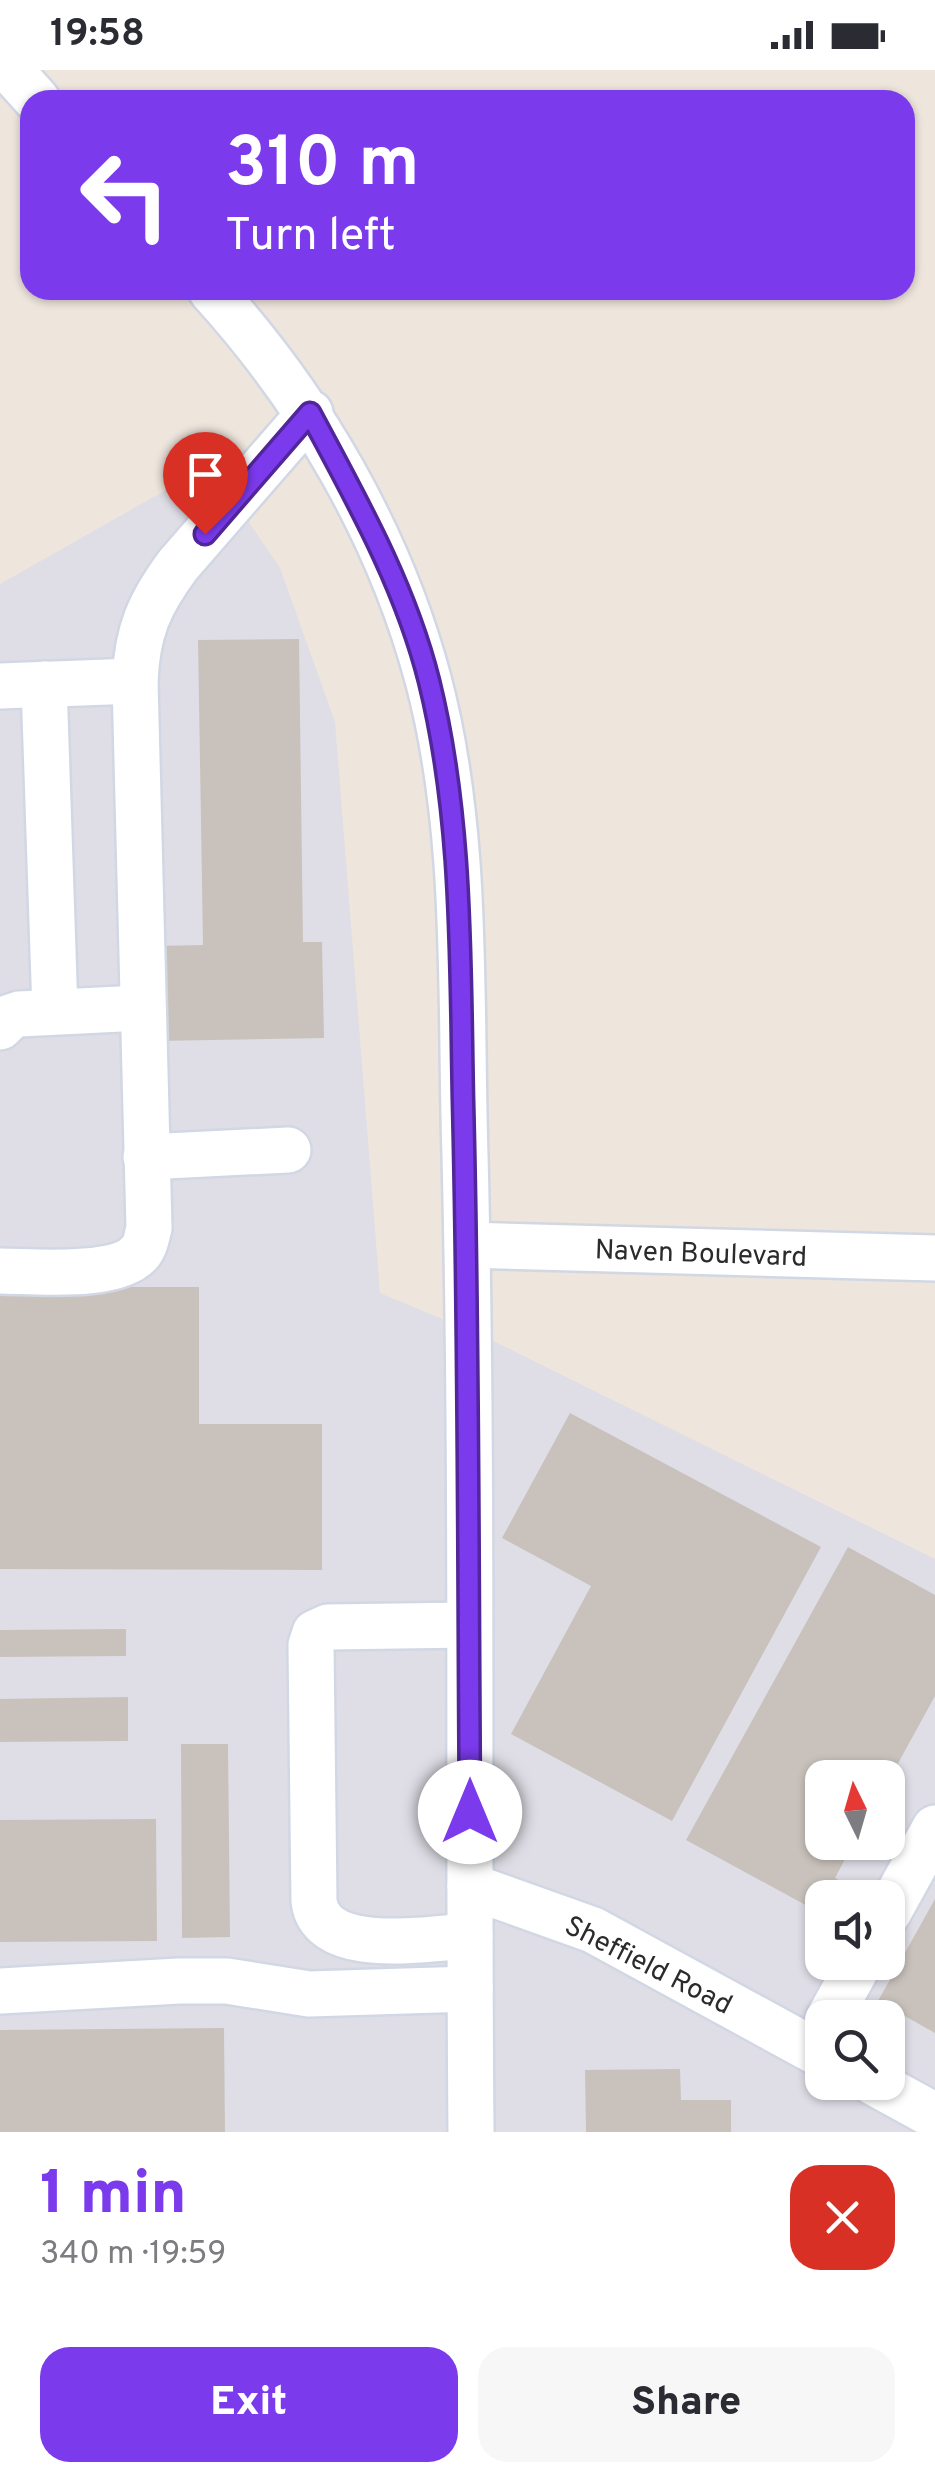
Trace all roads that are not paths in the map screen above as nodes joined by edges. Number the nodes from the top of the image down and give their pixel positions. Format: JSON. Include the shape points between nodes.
{"nodes":[{"id":1,"x":10,"y":70,"type":"edge"},
{"id":2,"x":29,"y":90,"type":"edge"},
{"id":3,"x":219,"y":300,"type":"edge"},
{"id":4,"x":310,"y":413,"type":"junction"},
{"id":5,"x":134,"y":681,"type":"junction"},
{"id":6,"x":22,"y":685,"type":"edge"},
{"id":7,"x":141,"y":1008,"type":"junction"},
{"id":8,"x":55,"y":1011,"type":"junction"},
{"id":9,"x":0,"y":1027,"type":"edge"},
{"id":10,"x":288,"y":1150,"type":"dead end"},
{"id":11,"x":146,"y":1157,"type":"junction"},
{"id":12,"x":467,"y":1245,"type":"junction"},
{"id":13,"x":935,"y":1258,"type":"edge"},
{"id":14,"x":0,"y":1271,"type":"edge"},
{"id":15,"x":469,"y":1625,"type":"junction"},
{"id":16,"x":935,"y":1828,"type":"edge"},
{"id":17,"x":905,"y":1882,"type":"edge"},
{"id":18,"x":470,"y":1886,"type":"junction"},
{"id":19,"x":470,"y":1936,"type":"junction"},
{"id":20,"x":470,"y":1989,"type":"junction"},
{"id":21,"x":0,"y":1991,"type":"edge"},
{"id":22,"x":805,"y":2030,"type":"edge"},
{"id":23,"x":905,"y":2100,"type":"edge"},
{"id":24,"x":935,"y":2116,"type":"edge"},
{"id":25,"x":472,"y":2132,"type":"edge"}],
"edges":[{"from":1,"to":2,"type":"street"},
{"from":3,"to":4,"type":"street"},
{"from":4,"to":5,"type":"street","via":[[160,589],[139,634]]},
{"from":4,"to":12,"type":"street","via":[[370,524],[404,606],[444,748],[458,890]]},
{"from":5,"to":6,"type":"street"},
{"from":5,"to":7,"type":"street"},
{"from":6,"to":8,"type":"street"},
{"from":7,"to":8,"type":"street"},
{"from":7,"to":11,"type":"street"},
{"from":8,"to":9,"type":"street","via":[[19,1014]]},
{"from":10,"to":11,"type":"street"},
{"from":11,"to":14,"type":"street","via":[[149,1228],[133,1258],[100,1270]]},
{"from":12,"to":13,"type":"street","name":"Naven Boulevard"},
{"from":12,"to":15,"type":"street"},
{"from":15,"to":18,"type":"street"},
{"from":15,"to":19,"type":"street","via":[[328,1627],[315,1633],[312,1646],[319,1920],[354,1939]]},
{"from":16,"to":17,"type":"street"},
{"from":18,"to":19,"type":"street"},
{"from":18,"to":22,"type":"street","name":"Sheffield Road","via":[[593,1930]]},
{"from":19,"to":20,"type":"street"},
{"from":20,"to":21,"type":"street","via":[[309,1994],[227,1981]]},
{"from":20,"to":25,"type":"street"},
{"from":23,"to":24,"type":"street"}]}
